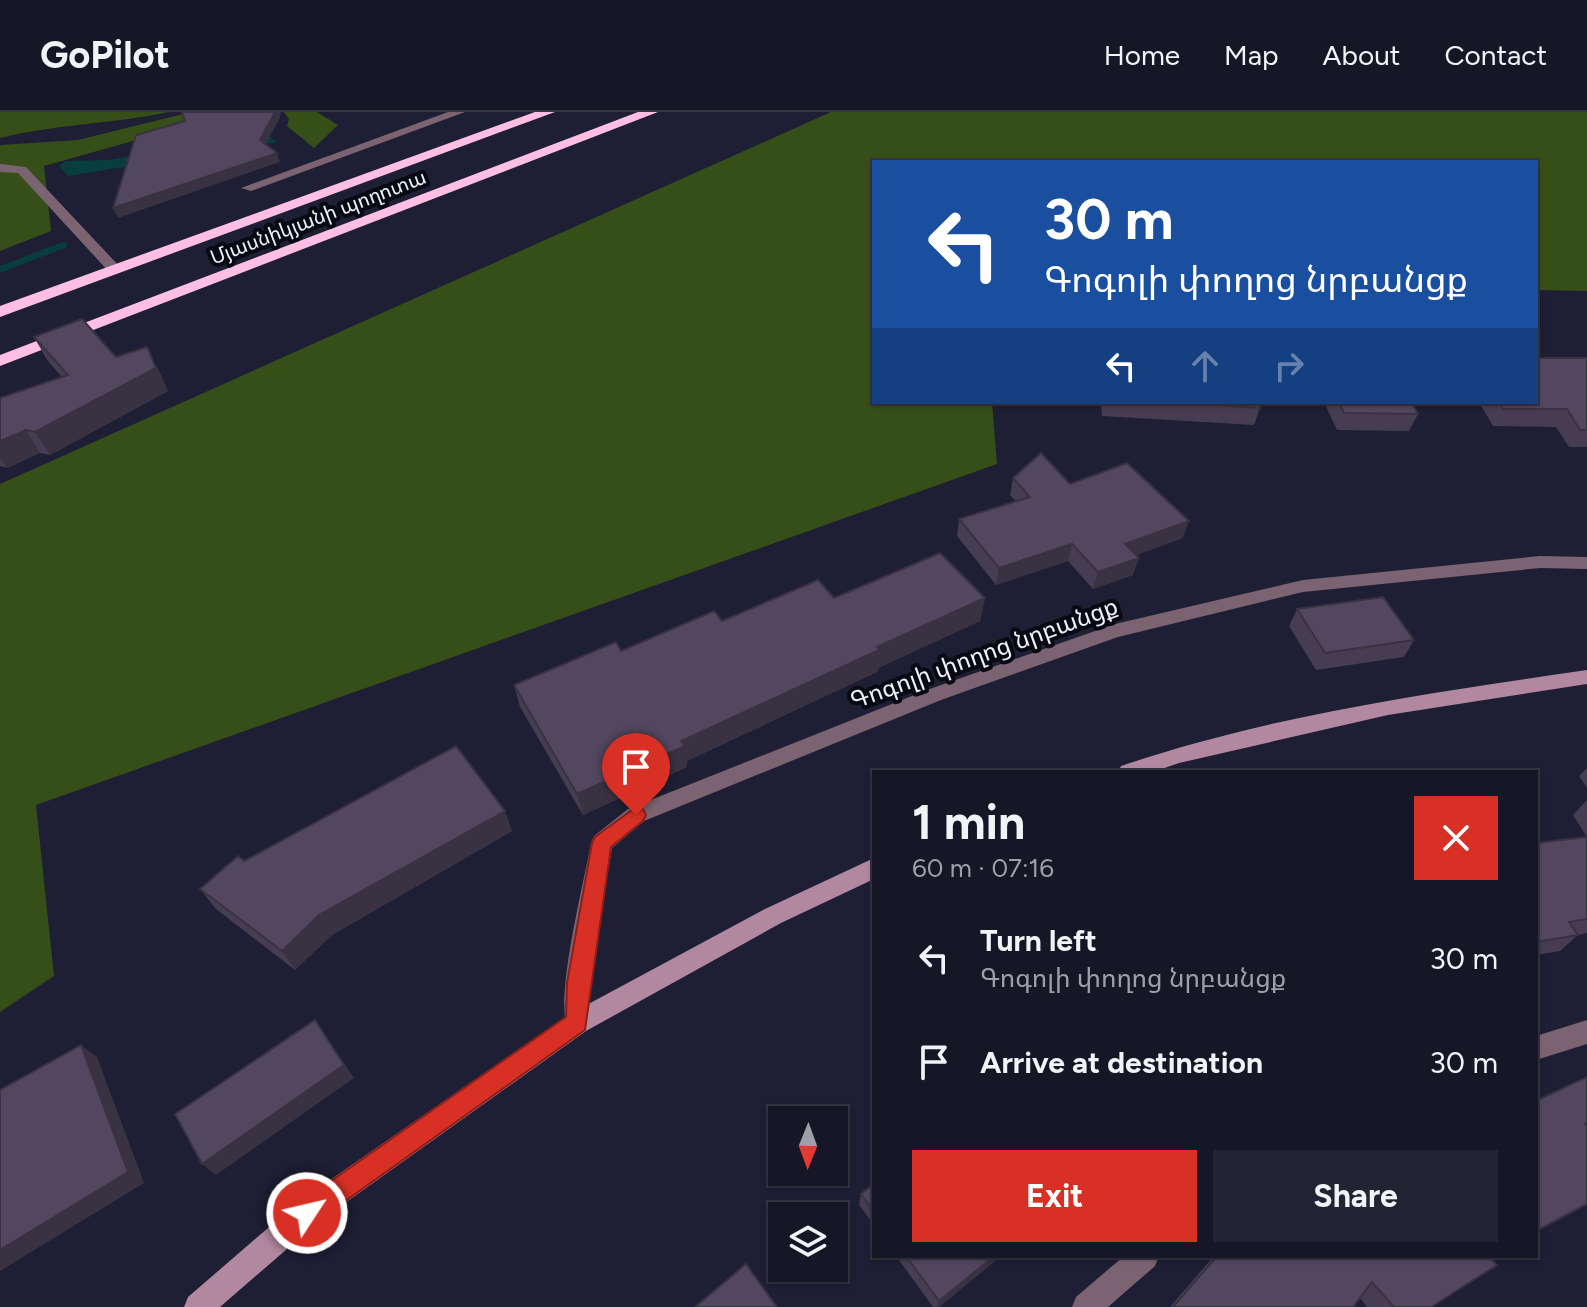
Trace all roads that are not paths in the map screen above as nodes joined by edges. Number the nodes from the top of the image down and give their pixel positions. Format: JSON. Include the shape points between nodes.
{"nodes":[{"id":1,"x":459,"y":112,"type":"edge"},
{"id":2,"x":548,"y":112,"type":"edge"},
{"id":3,"x":651,"y":112,"type":"edge"},
{"id":4,"x":0,"y":168,"type":"edge"},
{"id":5,"x":247,"y":188,"type":"dead end"},
{"id":6,"x":115,"y":270,"type":"junction"},
{"id":7,"x":0,"y":312,"type":"edge"},
{"id":8,"x":0,"y":361,"type":"edge"},
{"id":9,"x":1587,"y":563,"type":"edge"},
{"id":10,"x":1587,"y":677,"type":"edge"},
{"id":11,"x":1134,"y":770,"type":"edge"},
{"id":12,"x":872,"y":869,"type":"edge"},
{"id":13,"x":577,"y":1023,"type":"junction"},
{"id":14,"x":1587,"y":1032,"type":"edge"},
{"id":15,"x":1538,"y":1047,"type":"edge"},
{"id":16,"x":1143,"y":1258,"type":"edge"},
{"id":17,"x":198,"y":1307,"type":"edge"},
{"id":18,"x":1086,"y":1307,"type":"edge"}],
"edges":[{"from":1,"to":5,"type":"street"},
{"from":2,"to":6,"type":"highway","name":"Մյասնիկյանի պողոտա"},
{"from":3,"to":8,"type":"highway","name":"Մյասնիկյանի պողոտա"},
{"from":4,"to":6,"type":"street","via":[[22,170]]},
{"from":6,"to":7,"type":"highway","name":"Մյասնիկյանի պողոտա"},
{"from":9,"to":13,"type":"street","name":"Գոգոլի փողոց նրբանցք","via":[[1540,562],[1303,586],[1115,631],[934,695],[636,815],[602,843],[578,983]]},
{"from":10,"to":11,"type":"street","via":[[1388,707]]},
{"from":12,"to":13,"type":"street","via":[[773,916]]},
{"from":13,"to":17,"type":"street","via":[[307,1213]]},
{"from":14,"to":15,"type":"street"},
{"from":16,"to":18,"type":"street"}]}
